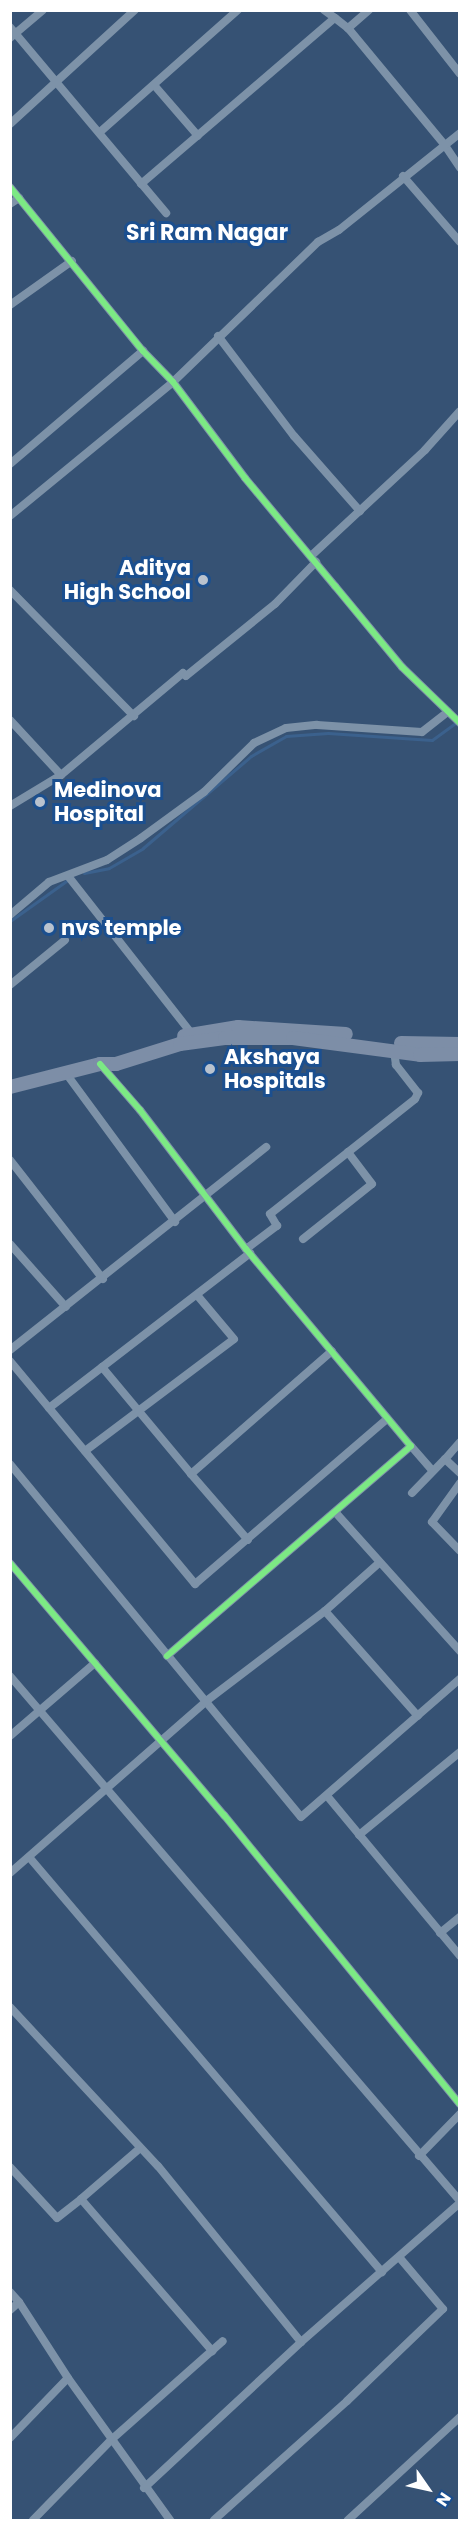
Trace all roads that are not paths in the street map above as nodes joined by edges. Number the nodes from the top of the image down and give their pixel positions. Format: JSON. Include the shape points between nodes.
{"nodes":[{"id":1,"x":43,"y":10,"type":"edge"},
{"id":2,"x":135,"y":10,"type":"edge"},
{"id":3,"x":238,"y":10,"type":"edge"},
{"id":4,"x":324,"y":10,"type":"edge"},
{"id":5,"x":369,"y":10,"type":"edge"},
{"id":6,"x":410,"y":10,"type":"edge"},
{"id":7,"x":335,"y":18,"type":"junction"},
{"id":8,"x":348,"y":28,"type":"junction"},
{"id":9,"x":13,"y":33,"type":"edge"},
{"id":10,"x":459,"y":74,"type":"edge"},
{"id":11,"x":59,"y":82,"type":"junction"},
{"id":12,"x":154,"y":85,"type":"junction"},
{"id":13,"x":10,"y":124,"type":"edge"},
{"id":14,"x":100,"y":132,"type":"junction"},
{"id":15,"x":459,"y":133,"type":"edge"},
{"id":16,"x":198,"y":136,"type":"junction"},
{"id":17,"x":444,"y":144,"type":"junction"},
{"id":18,"x":459,"y":168,"type":"edge"},
{"id":19,"x":402,"y":176,"type":"junction"},
{"id":20,"x":141,"y":184,"type":"junction"},
{"id":21,"x":10,"y":187,"type":"edge"},
{"id":22,"x":19,"y":198,"type":"junction"},
{"id":23,"x":10,"y":204,"type":"edge"},
{"id":24,"x":166,"y":213,"type":"dead end"},
{"id":25,"x":459,"y":242,"type":"edge"},
{"id":26,"x":72,"y":261,"type":"junction"},
{"id":27,"x":10,"y":305,"type":"edge"},
{"id":28,"x":218,"y":336,"type":"junction"},
{"id":29,"x":143,"y":351,"type":"junction"},
{"id":30,"x":173,"y":382,"type":"junction"},
{"id":31,"x":459,"y":411,"type":"edge"},
{"id":32,"x":10,"y":464,"type":"edge"},
{"id":33,"x":360,"y":511,"type":"junction"},
{"id":34,"x":10,"y":516,"type":"edge"},
{"id":35,"x":313,"y":559,"type":"junction"},
{"id":36,"x":10,"y":590,"type":"edge"},
{"id":37,"x":134,"y":716,"type":"junction"},
{"id":38,"x":454,"y":717,"type":"edge"},
{"id":39,"x":10,"y":720,"type":"edge"},
{"id":40,"x":61,"y":775,"type":"junction"},
{"id":41,"x":10,"y":806,"type":"edge"},
{"id":42,"x":68,"y":876,"type":"junction"},
{"id":43,"x":10,"y":915,"type":"edge"},
{"id":44,"x":65,"y":940,"type":"dead end"},
{"id":45,"x":10,"y":985,"type":"edge"},
{"id":46,"x":191,"y":1033,"type":"junction"},
{"id":47,"x":459,"y":1044,"type":"edge"},
{"id":48,"x":394,"y":1050,"type":"junction"},
{"id":49,"x":459,"y":1054,"type":"edge"},
{"id":50,"x":106,"y":1066,"type":"junction"},
{"id":51,"x":68,"y":1075,"type":"junction"},
{"id":52,"x":10,"y":1087,"type":"edge"},
{"id":53,"x":10,"y":1096,"type":"edge"},
{"id":54,"x":266,"y":1147,"type":"dead end"},
{"id":55,"x":348,"y":1152,"type":"junction"},
{"id":56,"x":10,"y":1160,"type":"edge"},
{"id":57,"x":207,"y":1197,"type":"junction"},
{"id":58,"x":175,"y":1222,"type":"junction"},
{"id":59,"x":303,"y":1239,"type":"dead end"},
{"id":60,"x":10,"y":1244,"type":"edge"},
{"id":61,"x":248,"y":1251,"type":"junction"},
{"id":62,"x":102,"y":1279,"type":"junction"},
{"id":63,"x":197,"y":1295,"type":"junction"},
{"id":64,"x":66,"y":1307,"type":"junction"},
{"id":65,"x":10,"y":1350,"type":"edge"},
{"id":66,"x":332,"y":1351,"type":"junction"},
{"id":67,"x":10,"y":1361,"type":"edge"},
{"id":68,"x":102,"y":1367,"type":"junction"},
{"id":69,"x":49,"y":1408,"type":"junction"},
{"id":70,"x":138,"y":1410,"type":"junction"},
{"id":71,"x":386,"y":1420,"type":"junction"},
{"id":72,"x":459,"y":1442,"type":"edge"},
{"id":73,"x":411,"y":1446,"type":"junction"},
{"id":74,"x":85,"y":1451,"type":"junction"},
{"id":75,"x":445,"y":1459,"type":"junction"},
{"id":76,"x":10,"y":1464,"type":"edge"},
{"id":77,"x":433,"y":1471,"type":"junction"},
{"id":78,"x":459,"y":1473,"type":"edge"},
{"id":79,"x":191,"y":1474,"type":"junction"},
{"id":80,"x":459,"y":1483,"type":"edge"},
{"id":81,"x":412,"y":1493,"type":"dead end"},
{"id":82,"x":336,"y":1513,"type":"junction"},
{"id":83,"x":248,"y":1540,"type":"junction"},
{"id":84,"x":459,"y":1551,"type":"edge"},
{"id":85,"x":10,"y":1563,"type":"edge"},
{"id":86,"x":378,"y":1564,"type":"junction"},
{"id":87,"x":325,"y":1611,"type":"junction"},
{"id":88,"x":459,"y":1651,"type":"edge"},
{"id":89,"x":166,"y":1656,"type":"junction"},
{"id":90,"x":95,"y":1663,"type":"junction"},
{"id":91,"x":10,"y":1676,"type":"edge"},
{"id":92,"x":459,"y":1679,"type":"edge"},
{"id":93,"x":206,"y":1702,"type":"junction"},
{"id":94,"x":39,"y":1712,"type":"junction"},
{"id":95,"x":418,"y":1716,"type":"junction"},
{"id":96,"x":10,"y":1736,"type":"edge"},
{"id":97,"x":161,"y":1740,"type":"junction"},
{"id":98,"x":459,"y":1752,"type":"edge"},
{"id":99,"x":104,"y":1788,"type":"junction"},
{"id":100,"x":328,"y":1797,"type":"junction"},
{"id":101,"x":359,"y":1835,"type":"junction"},
{"id":102,"x":29,"y":1857,"type":"junction"},
{"id":103,"x":10,"y":1873,"type":"edge"},
{"id":104,"x":459,"y":1917,"type":"edge"},
{"id":105,"x":441,"y":1934,"type":"junction"},
{"id":106,"x":459,"y":1956,"type":"edge"},
{"id":107,"x":10,"y":2007,"type":"edge"},
{"id":108,"x":459,"y":2104,"type":"edge"},
{"id":109,"x":459,"y":2114,"type":"edge"},
{"id":110,"x":139,"y":2149,"type":"junction"},
{"id":111,"x":419,"y":2156,"type":"junction"},
{"id":112,"x":10,"y":2167,"type":"edge"},
{"id":113,"x":81,"y":2199,"type":"junction"},
{"id":114,"x":459,"y":2202,"type":"edge"},
{"id":115,"x":399,"y":2257,"type":"junction"},
{"id":116,"x":382,"y":2272,"type":"junction"},
{"id":117,"x":10,"y":2292,"type":"edge"},
{"id":118,"x":19,"y":2302,"type":"junction"},
{"id":119,"x":10,"y":2310,"type":"edge"},
{"id":120,"x":223,"y":2341,"type":"dead end"},
{"id":121,"x":301,"y":2342,"type":"junction"},
{"id":122,"x":212,"y":2351,"type":"junction"},
{"id":123,"x":68,"y":2378,"type":"junction"},
{"id":124,"x":459,"y":2418,"type":"edge"},
{"id":125,"x":10,"y":2438,"type":"edge"},
{"id":126,"x":111,"y":2440,"type":"junction"},
{"id":127,"x":144,"y":2487,"type":"junction"},
{"id":128,"x":33,"y":2520,"type":"edge"},
{"id":129,"x":172,"y":2520,"type":"edge"},
{"id":130,"x":214,"y":2520,"type":"edge"},
{"id":131,"x":348,"y":2520,"type":"edge"}],
"edges":[{"from":1,"to":9,"type":"street"},
{"from":2,"to":11,"type":"street"},
{"from":3,"to":12,"type":"street"},
{"from":4,"to":7,"type":"street"},
{"from":5,"to":8,"type":"street"},
{"from":6,"to":10,"type":"street"},
{"from":7,"to":8,"type":"street"},
{"from":7,"to":16,"type":"street"},
{"from":8,"to":17,"type":"street"},
{"from":9,"to":11,"type":"street"},
{"from":11,"to":13,"type":"street"},
{"from":11,"to":14,"type":"street"},
{"from":12,"to":14,"type":"street"},
{"from":12,"to":16,"type":"street"},
{"from":14,"to":20,"type":"street"},
{"from":15,"to":17,"type":"street"},
{"from":16,"to":20,"type":"street"},
{"from":17,"to":18,"type":"street"},
{"from":17,"to":19,"type":"street"},
{"from":19,"to":25,"type":"street"},
{"from":19,"to":28,"type":"street","via":[[339,230],[318,242]]},
{"from":20,"to":24,"type":"street"},
{"from":21,"to":22,"type":"street"},
{"from":22,"to":23,"type":"street"},
{"from":22,"to":26,"type":"street"},
{"from":26,"to":27,"type":"street"},
{"from":26,"to":29,"type":"street"},
{"from":28,"to":30,"type":"street"},
{"from":28,"to":33,"type":"street","via":[[294,436]]},
{"from":29,"to":30,"type":"street"},
{"from":29,"to":32,"type":"street"},
{"from":30,"to":34,"type":"street"},
{"from":30,"to":35,"type":"street","via":[[245,478]]},
{"from":31,"to":33,"type":"street","via":[[425,450]]},
{"from":33,"to":35,"type":"street"},
{"from":35,"to":37,"type":"street","via":[[274,603]]},
{"from":35,"to":38,"type":"street","via":[[402,667]]},
{"from":36,"to":37,"type":"street"},
{"from":37,"to":40,"type":"street"},
{"from":38,"to":42,"type":"street","via":[[422,732],[328,725],[286,728],[254,743],[204,792],[141,838],[106,860]]},
{"from":39,"to":40,"type":"street"},
{"from":40,"to":41,"type":"street"},
{"from":42,"to":43,"type":"street","via":[[50,882]]},
{"from":42,"to":46,"type":"street"},
{"from":44,"to":45,"type":"street"},
{"from":46,"to":47,"type":"main road","via":[[284,1027],[410,1044]]},
{"from":46,"to":50,"type":"main road","via":[[113,1056]]},
{"from":48,"to":49,"type":"main road","via":[[440,1056]]},
{"from":48,"to":50,"type":"main road","via":[[293,1038],[225,1038],[180,1044]]},
{"from":48,"to":55,"type":"street","via":[[396,1065],[418,1095]]},
{"from":50,"to":51,"type":"main road"},
{"from":50,"to":57,"type":"street"},
{"from":51,"to":52,"type":"main road"},
{"from":51,"to":53,"type":"main road"},
{"from":51,"to":58,"type":"street"},
{"from":54,"to":57,"type":"street"},
{"from":55,"to":59,"type":"street","via":[[372,1184]]},
{"from":55,"to":61,"type":"street","via":[[270,1214],[278,1226]]},
{"from":56,"to":62,"type":"street"},
{"from":57,"to":58,"type":"street"},
{"from":57,"to":61,"type":"street"},
{"from":58,"to":62,"type":"street"},
{"from":60,"to":64,"type":"street"},
{"from":61,"to":63,"type":"street"},
{"from":61,"to":66,"type":"street"},
{"from":62,"to":64,"type":"street"},
{"from":63,"to":68,"type":"street"},
{"from":63,"to":70,"type":"street","via":[[234,1339]]},
{"from":64,"to":65,"type":"street"},
{"from":66,"to":71,"type":"street"},
{"from":66,"to":79,"type":"street"},
{"from":67,"to":69,"type":"street"},
{"from":68,"to":69,"type":"street"},
{"from":68,"to":70,"type":"street"},
{"from":69,"to":74,"type":"street"},
{"from":70,"to":74,"type":"street"},
{"from":70,"to":79,"type":"street"},
{"from":71,"to":73,"type":"street"},
{"from":71,"to":83,"type":"street"},
{"from":72,"to":75,"type":"street"},
{"from":73,"to":77,"type":"street"},
{"from":73,"to":82,"type":"street"},
{"from":74,"to":83,"type":"street","via":[[195,1584]]},
{"from":75,"to":77,"type":"street"},
{"from":75,"to":78,"type":"street"},
{"from":76,"to":89,"type":"street"},
{"from":77,"to":81,"type":"street"},
{"from":79,"to":83,"type":"street"},
{"from":80,"to":84,"type":"street","via":[[432,1522]]},
{"from":82,"to":86,"type":"street"},
{"from":82,"to":89,"type":"street"},
{"from":85,"to":90,"type":"street"},
{"from":86,"to":87,"type":"street"},
{"from":86,"to":88,"type":"street","via":[[393,1573]]},
{"from":87,"to":93,"type":"street"},
{"from":87,"to":95,"type":"street"},
{"from":89,"to":93,"type":"street"},
{"from":90,"to":94,"type":"street"},
{"from":90,"to":97,"type":"street"},
{"from":91,"to":94,"type":"street"},
{"from":92,"to":95,"type":"street"},
{"from":93,"to":97,"type":"street"},
{"from":93,"to":100,"type":"street","via":[[301,1817]]},
{"from":94,"to":96,"type":"street"},
{"from":94,"to":99,"type":"street"},
{"from":95,"to":100,"type":"street"},
{"from":97,"to":99,"type":"street"},
{"from":97,"to":108,"type":"street"},
{"from":98,"to":101,"type":"street"},
{"from":99,"to":102,"type":"street"},
{"from":99,"to":111,"type":"street"},
{"from":100,"to":101,"type":"street"},
{"from":101,"to":105,"type":"street"},
{"from":102,"to":103,"type":"street"},
{"from":102,"to":116,"type":"street"},
{"from":104,"to":105,"type":"street"},
{"from":105,"to":106,"type":"street"},
{"from":107,"to":110,"type":"street"},
{"from":109,"to":111,"type":"street"},
{"from":110,"to":113,"type":"street"},
{"from":110,"to":121,"type":"street","via":[[158,2166]]},
{"from":111,"to":114,"type":"street"},
{"from":112,"to":113,"type":"street","via":[[57,2218]]},
{"from":113,"to":122,"type":"street"},
{"from":114,"to":115,"type":"street"},
{"from":115,"to":116,"type":"street"},
{"from":115,"to":130,"type":"street","via":[[442,2309]]},
{"from":116,"to":121,"type":"street"},
{"from":117,"to":118,"type":"street"},
{"from":118,"to":119,"type":"street"},
{"from":118,"to":123,"type":"street"},
{"from":120,"to":122,"type":"street"},
{"from":121,"to":127,"type":"street"},
{"from":122,"to":126,"type":"street"},
{"from":123,"to":125,"type":"street"},
{"from":123,"to":126,"type":"street"},
{"from":124,"to":131,"type":"street"},
{"from":126,"to":127,"type":"street"},
{"from":126,"to":128,"type":"street"},
{"from":127,"to":129,"type":"street"}]}
